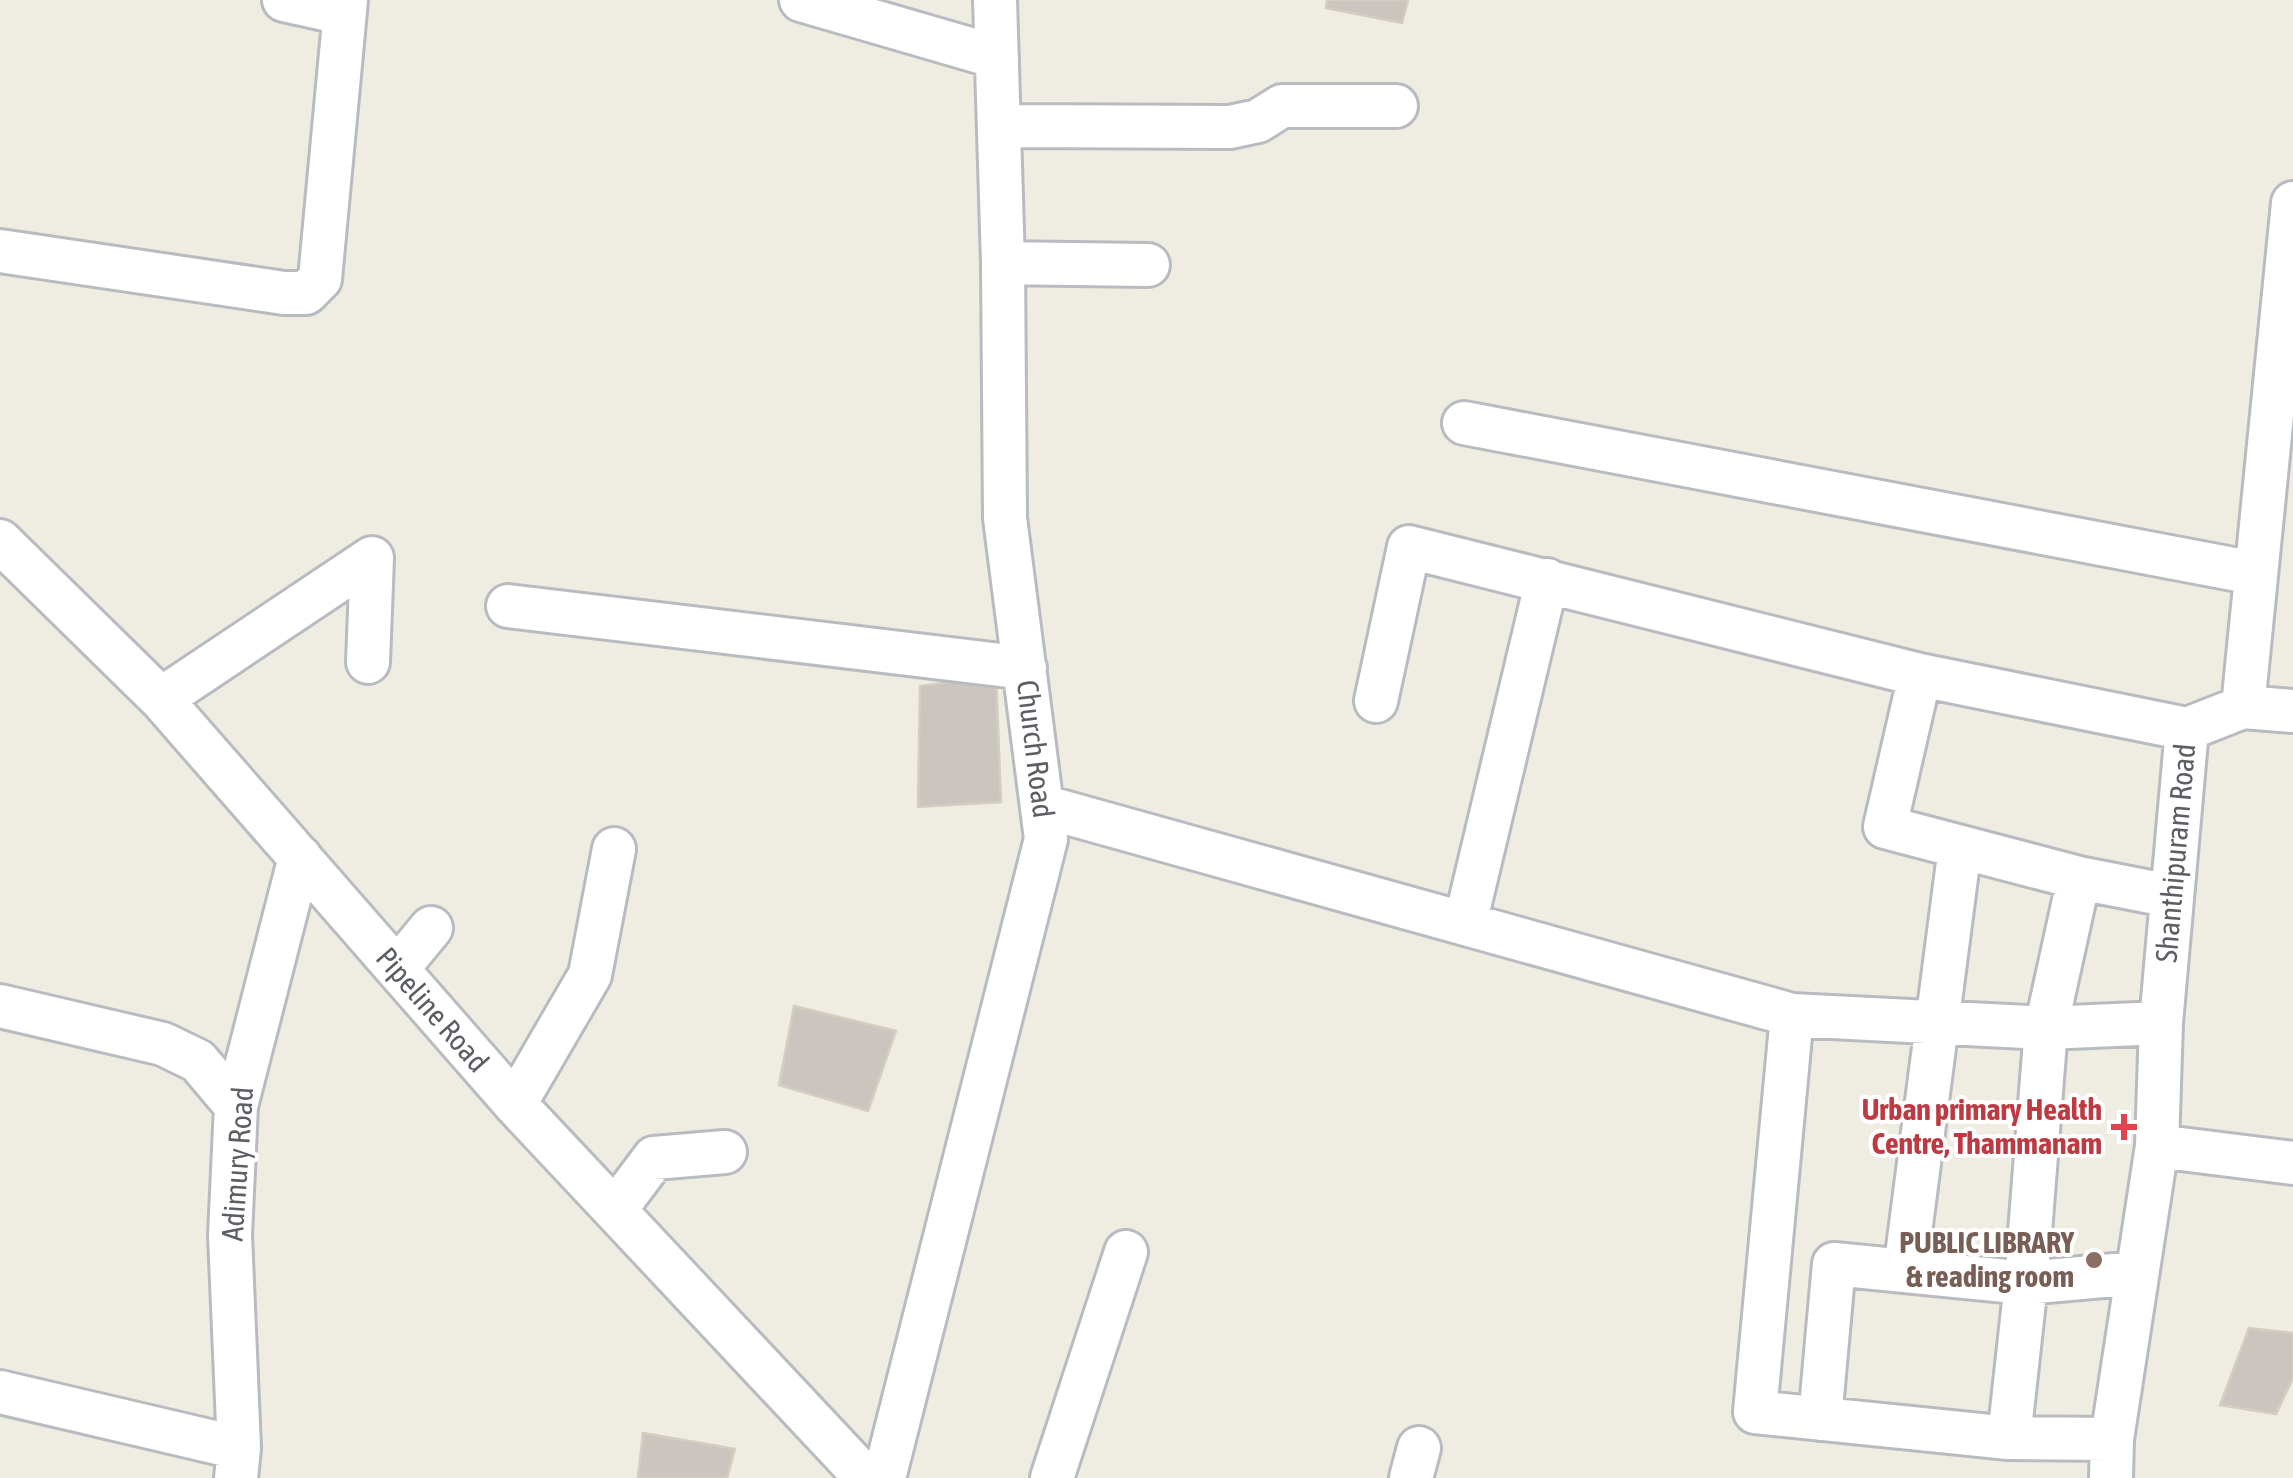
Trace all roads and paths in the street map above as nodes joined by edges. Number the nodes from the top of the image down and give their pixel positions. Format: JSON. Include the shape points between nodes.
{"nodes":[{"id":1,"x":284,"y":0,"type":"edge"},
{"id":2,"x":801,"y":0,"type":"edge"},
{"id":3,"x":995,"y":0,"type":"edge"},
{"id":4,"x":344,"y":6,"type":"edge"},
{"id":5,"x":996,"y":56,"type":"junction"},
{"id":6,"x":1396,"y":106,"type":"dead end"},
{"id":7,"x":999,"y":126,"type":"junction"},
{"id":8,"x":2293,"y":204,"type":"edge"},
{"id":9,"x":0,"y":251,"type":"edge"},
{"id":10,"x":1003,"y":264,"type":"junction"},
{"id":11,"x":1148,"y":265,"type":"dead end"},
{"id":12,"x":1464,"y":423,"type":"dead end"},
{"id":13,"x":3,"y":551,"type":"edge"},
{"id":14,"x":2254,"y":573,"type":"junction"},
{"id":15,"x":1547,"y":580,"type":"junction"},
{"id":16,"x":508,"y":606,"type":"dead end"},
{"id":17,"x":368,"y":662,"type":"dead end"},
{"id":18,"x":1024,"y":668,"type":"junction"},
{"id":19,"x":1920,"y":674,"type":"junction"},
{"id":20,"x":161,"y":699,"type":"junction"},
{"id":21,"x":1376,"y":701,"type":"dead end"},
{"id":22,"x":2242,"y":708,"type":"junction"},
{"id":23,"x":2293,"y":711,"type":"edge"},
{"id":24,"x":2188,"y":729,"type":"junction"},
{"id":25,"x":1042,"y":806,"type":"junction"},
{"id":26,"x":1960,"y":847,"type":"junction"},
{"id":27,"x":614,"y":849,"type":"dead end"},
{"id":28,"x":300,"y":857,"type":"junction"},
{"id":29,"x":2079,"y":878,"type":"junction"},
{"id":30,"x":2171,"y":896,"type":"junction"},
{"id":31,"x":1465,"y":924,"type":"junction"},
{"id":32,"x":431,"y":928,"type":"dead end"},
{"id":33,"x":397,"y":969,"type":"junction"},
{"id":34,"x":0,"y":1006,"type":"edge"},
{"id":35,"x":1792,"y":1014,"type":"junction"},
{"id":36,"x":1937,"y":1022,"type":"junction"},
{"id":37,"x":2161,"y":1023,"type":"junction"},
{"id":38,"x":2046,"y":1028,"type":"junction"},
{"id":39,"x":515,"y":1104,"type":"junction"},
{"id":40,"x":236,"y":1106,"type":"junction"},
{"id":41,"x":2158,"y":1146,"type":"junction"},
{"id":42,"x":725,"y":1152,"type":"dead end"},
{"id":43,"x":2293,"y":1163,"type":"edge"},
{"id":44,"x":615,"y":1210,"type":"junction"},
{"id":45,"x":1126,"y":1252,"type":"dead end"},
{"id":46,"x":1905,"y":1271,"type":"junction"},
{"id":47,"x":2138,"y":1273,"type":"junction"},
{"id":48,"x":2026,"y":1283,"type":"junction"},
{"id":49,"x":0,"y":1392,"type":"edge"},
{"id":50,"x":1820,"y":1419,"type":"junction"},
{"id":51,"x":2008,"y":1438,"type":"junction"},
{"id":52,"x":2112,"y":1459,"type":"edge"},
{"id":53,"x":238,"y":1463,"type":"edge"},
{"id":54,"x":866,"y":1478,"type":"edge"},
{"id":55,"x":884,"y":1478,"type":"edge"},
{"id":56,"x":1052,"y":1478,"type":"edge"}],
"edges":[{"from":1,"to":4,"type":"street"},
{"from":2,"to":5,"type":"street"},
{"from":3,"to":5,"type":"street","name":"Church Road"},
{"from":4,"to":9,"type":"street","via":[[320,279],[306,293]]},
{"from":5,"to":7,"type":"street","name":"Church Road"},
{"from":6,"to":7,"type":"street","via":[[1282,106],[1258,122],[1230,127]]},
{"from":7,"to":10,"type":"street","name":"Church Road"},
{"from":8,"to":14,"type":"street"},
{"from":10,"to":11,"type":"street"},
{"from":10,"to":18,"type":"street","name":"Church Road","via":[[1005,518]]},
{"from":12,"to":14,"type":"street"},
{"from":13,"to":20,"type":"street","name":"Pipeline Road"},
{"from":14,"to":22,"type":"street"},
{"from":15,"to":19,"type":"street"},
{"from":15,"to":21,"type":"street","via":[[1409,547]]},
{"from":15,"to":31,"type":"street"},
{"from":16,"to":18,"type":"street"},
{"from":17,"to":20,"type":"street","via":[[372,558]]},
{"from":18,"to":25,"type":"street","name":"Church Road"},
{"from":19,"to":24,"type":"street"},
{"from":19,"to":26,"type":"street","via":[[1885,827]]},
{"from":20,"to":28,"type":"street","name":"Pipeline Road"},
{"from":22,"to":23,"type":"street"},
{"from":22,"to":24,"type":"street","name":"Shanthipuram Road"},
{"from":24,"to":30,"type":"street","name":"Shanthipuram Road"},
{"from":25,"to":31,"type":"street"},
{"from":25,"to":55,"type":"street","name":"Church Road","via":[[1046,839]]},
{"from":26,"to":29,"type":"street"},
{"from":26,"to":36,"type":"street"},
{"from":27,"to":39,"type":"street","via":[[590,975]]},
{"from":28,"to":33,"type":"street","name":"Pipeline Road"},
{"from":28,"to":40,"type":"street","name":"Adimury Road"},
{"from":29,"to":30,"type":"street"},
{"from":29,"to":38,"type":"street"},
{"from":30,"to":37,"type":"street","name":"Shanthipuram Road"},
{"from":31,"to":35,"type":"street"},
{"from":32,"to":33,"type":"street"},
{"from":33,"to":39,"type":"street","name":"Pipeline Road"},
{"from":34,"to":40,"type":"street","via":[[163,1044],[198,1061]]},
{"from":35,"to":36,"type":"street"},
{"from":35,"to":50,"type":"street","via":[[1755,1412]]},
{"from":36,"to":38,"type":"street"},
{"from":36,"to":46,"type":"street"},
{"from":37,"to":38,"type":"street"},
{"from":37,"to":41,"type":"street","name":"Shanthipuram Road"},
{"from":38,"to":48,"type":"street"},
{"from":39,"to":44,"type":"street","name":"Pipeline Road"},
{"from":40,"to":53,"type":"street","name":"Adimury Road","via":[[230,1236]]},
{"from":41,"to":43,"type":"street"},
{"from":41,"to":47,"type":"street","name":"Shanthipuram Road"},
{"from":42,"to":44,"type":"street","via":[[654,1158]]},
{"from":44,"to":54,"type":"street","name":"Pipeline Road"},
{"from":45,"to":56,"type":"street"},
{"from":46,"to":48,"type":"street"},
{"from":46,"to":50,"type":"street","via":[[1834,1264]]},
{"from":47,"to":48,"type":"street"},
{"from":47,"to":52,"type":"street","name":"Shanthipuram Road"},
{"from":48,"to":51,"type":"street"},
{"from":49,"to":53,"type":"street"},
{"from":50,"to":51,"type":"street"},
{"from":51,"to":52,"type":"street"}]}
